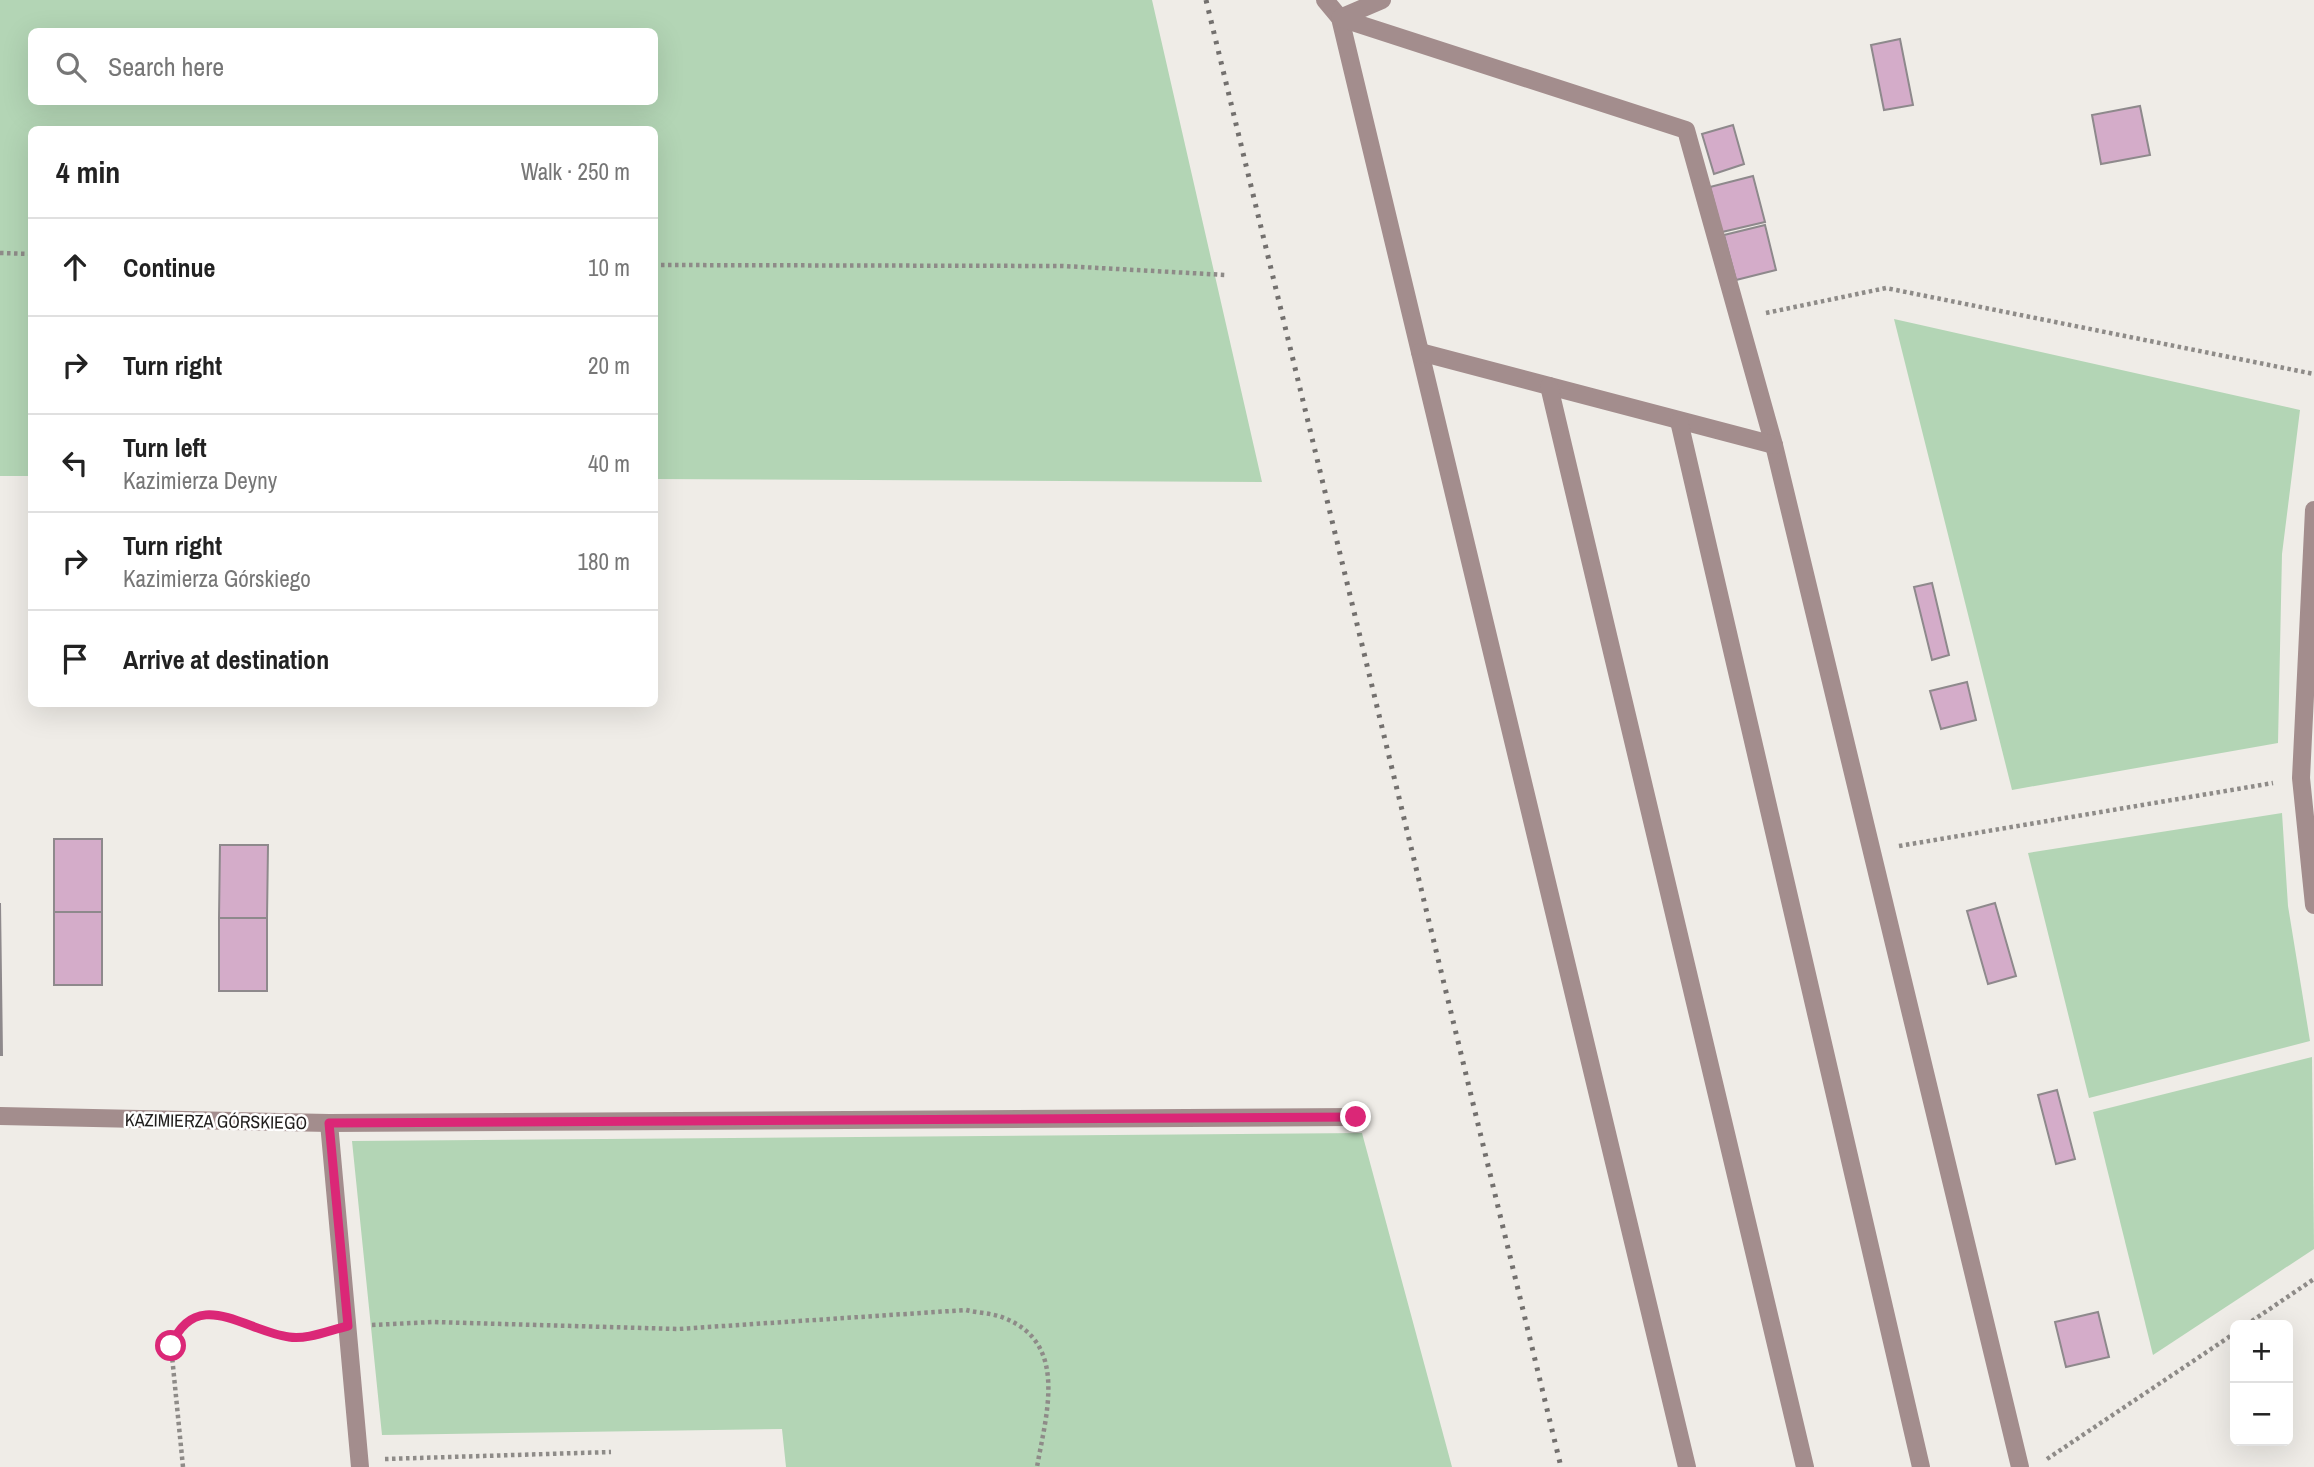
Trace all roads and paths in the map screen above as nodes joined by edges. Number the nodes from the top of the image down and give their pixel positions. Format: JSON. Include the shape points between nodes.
{"nodes":[{"id":1,"x":1325,"y":0,"type":"edge"},
{"id":2,"x":1382,"y":0,"type":"edge"},
{"id":3,"x":1340,"y":18,"type":"junction"},
{"id":4,"x":0,"y":253,"type":"edge"},
{"id":5,"x":28,"y":254,"type":"edge"},
{"id":6,"x":658,"y":265,"type":"edge"},
{"id":7,"x":1226,"y":275,"type":"dead end"},
{"id":8,"x":1740,"y":319,"type":"junction"},
{"id":9,"x":1420,"y":352,"type":"junction"},
{"id":10,"x":2314,"y":374,"type":"edge"},
{"id":11,"x":1549,"y":386,"type":"junction"},
{"id":12,"x":1679,"y":421,"type":"junction"},
{"id":13,"x":1773,"y":445,"type":"junction"},
{"id":14,"x":2314,"y":510,"type":"edge"},
{"id":15,"x":2301,"y":778,"type":"junction"},
{"id":16,"x":1874,"y":850,"type":"junction"},
{"id":17,"x":2314,"y":905,"type":"edge"},
{"id":18,"x":0,"y":1116,"type":"edge"},
{"id":19,"x":1356,"y":1117,"type":"dead end"},
{"id":20,"x":329,"y":1123,"type":"junction"},
{"id":21,"x":2314,"y":1279,"type":"edge"},
{"id":22,"x":2253,"y":1320,"type":"edge"},
{"id":23,"x":348,"y":1326,"type":"junction"},
{"id":24,"x":2230,"y":1336,"type":"edge"},
{"id":25,"x":611,"y":1452,"type":"dead end"},
{"id":26,"x":360,"y":1464,"type":"edge"},
{"id":27,"x":183,"y":1467,"type":"edge"},
{"id":28,"x":1037,"y":1467,"type":"edge"},
{"id":29,"x":1687,"y":1467,"type":"edge"},
{"id":30,"x":1805,"y":1467,"type":"edge"},
{"id":31,"x":1921,"y":1467,"type":"edge"},
{"id":32,"x":2020,"y":1467,"type":"edge"},
{"id":33,"x":2035,"y":1467,"type":"edge"}],
"edges":[{"from":1,"to":3,"type":"street"},
{"from":2,"to":3,"type":"street"},
{"from":3,"to":8,"type":"street","via":[[1686,130]]},
{"from":3,"to":9,"type":"street"},
{"from":4,"to":5,"type":"path"},
{"from":6,"to":7,"type":"path","via":[[1063,266]]},
{"from":8,"to":10,"type":"path","via":[[1886,288]]},
{"from":8,"to":13,"type":"street"},
{"from":9,"to":11,"type":"street"},
{"from":9,"to":29,"type":"street"},
{"from":11,"to":12,"type":"street"},
{"from":11,"to":30,"type":"street"},
{"from":12,"to":13,"type":"street"},
{"from":12,"to":31,"type":"street"},
{"from":13,"to":16,"type":"street"},
{"from":14,"to":15,"type":"street"},
{"from":15,"to":16,"type":"path"},
{"from":15,"to":17,"type":"street"},
{"from":16,"to":32,"type":"street"},
{"from":18,"to":20,"type":"street","name":"KAZIMIERZA GÓRSKIEGO"},
{"from":19,"to":20,"type":"street","name":"KAZIMIERZA GÓRSKIEGO"},
{"from":20,"to":23,"type":"street"},
{"from":21,"to":22,"type":"path"},
{"from":23,"to":26,"type":"street"},
{"from":23,"to":27,"type":"path","via":[[290,1337],[214,1313],[192,1317],[178,1330],[171,1346]]},
{"from":23,"to":28,"type":"path","via":[[433,1322],[678,1329],[966,1310],[992,1315],[1029,1334],[1044,1354],[1050,1378]]},
{"from":24,"to":33,"type":"path"},
{"from":25,"to":26,"type":"path"}]}
